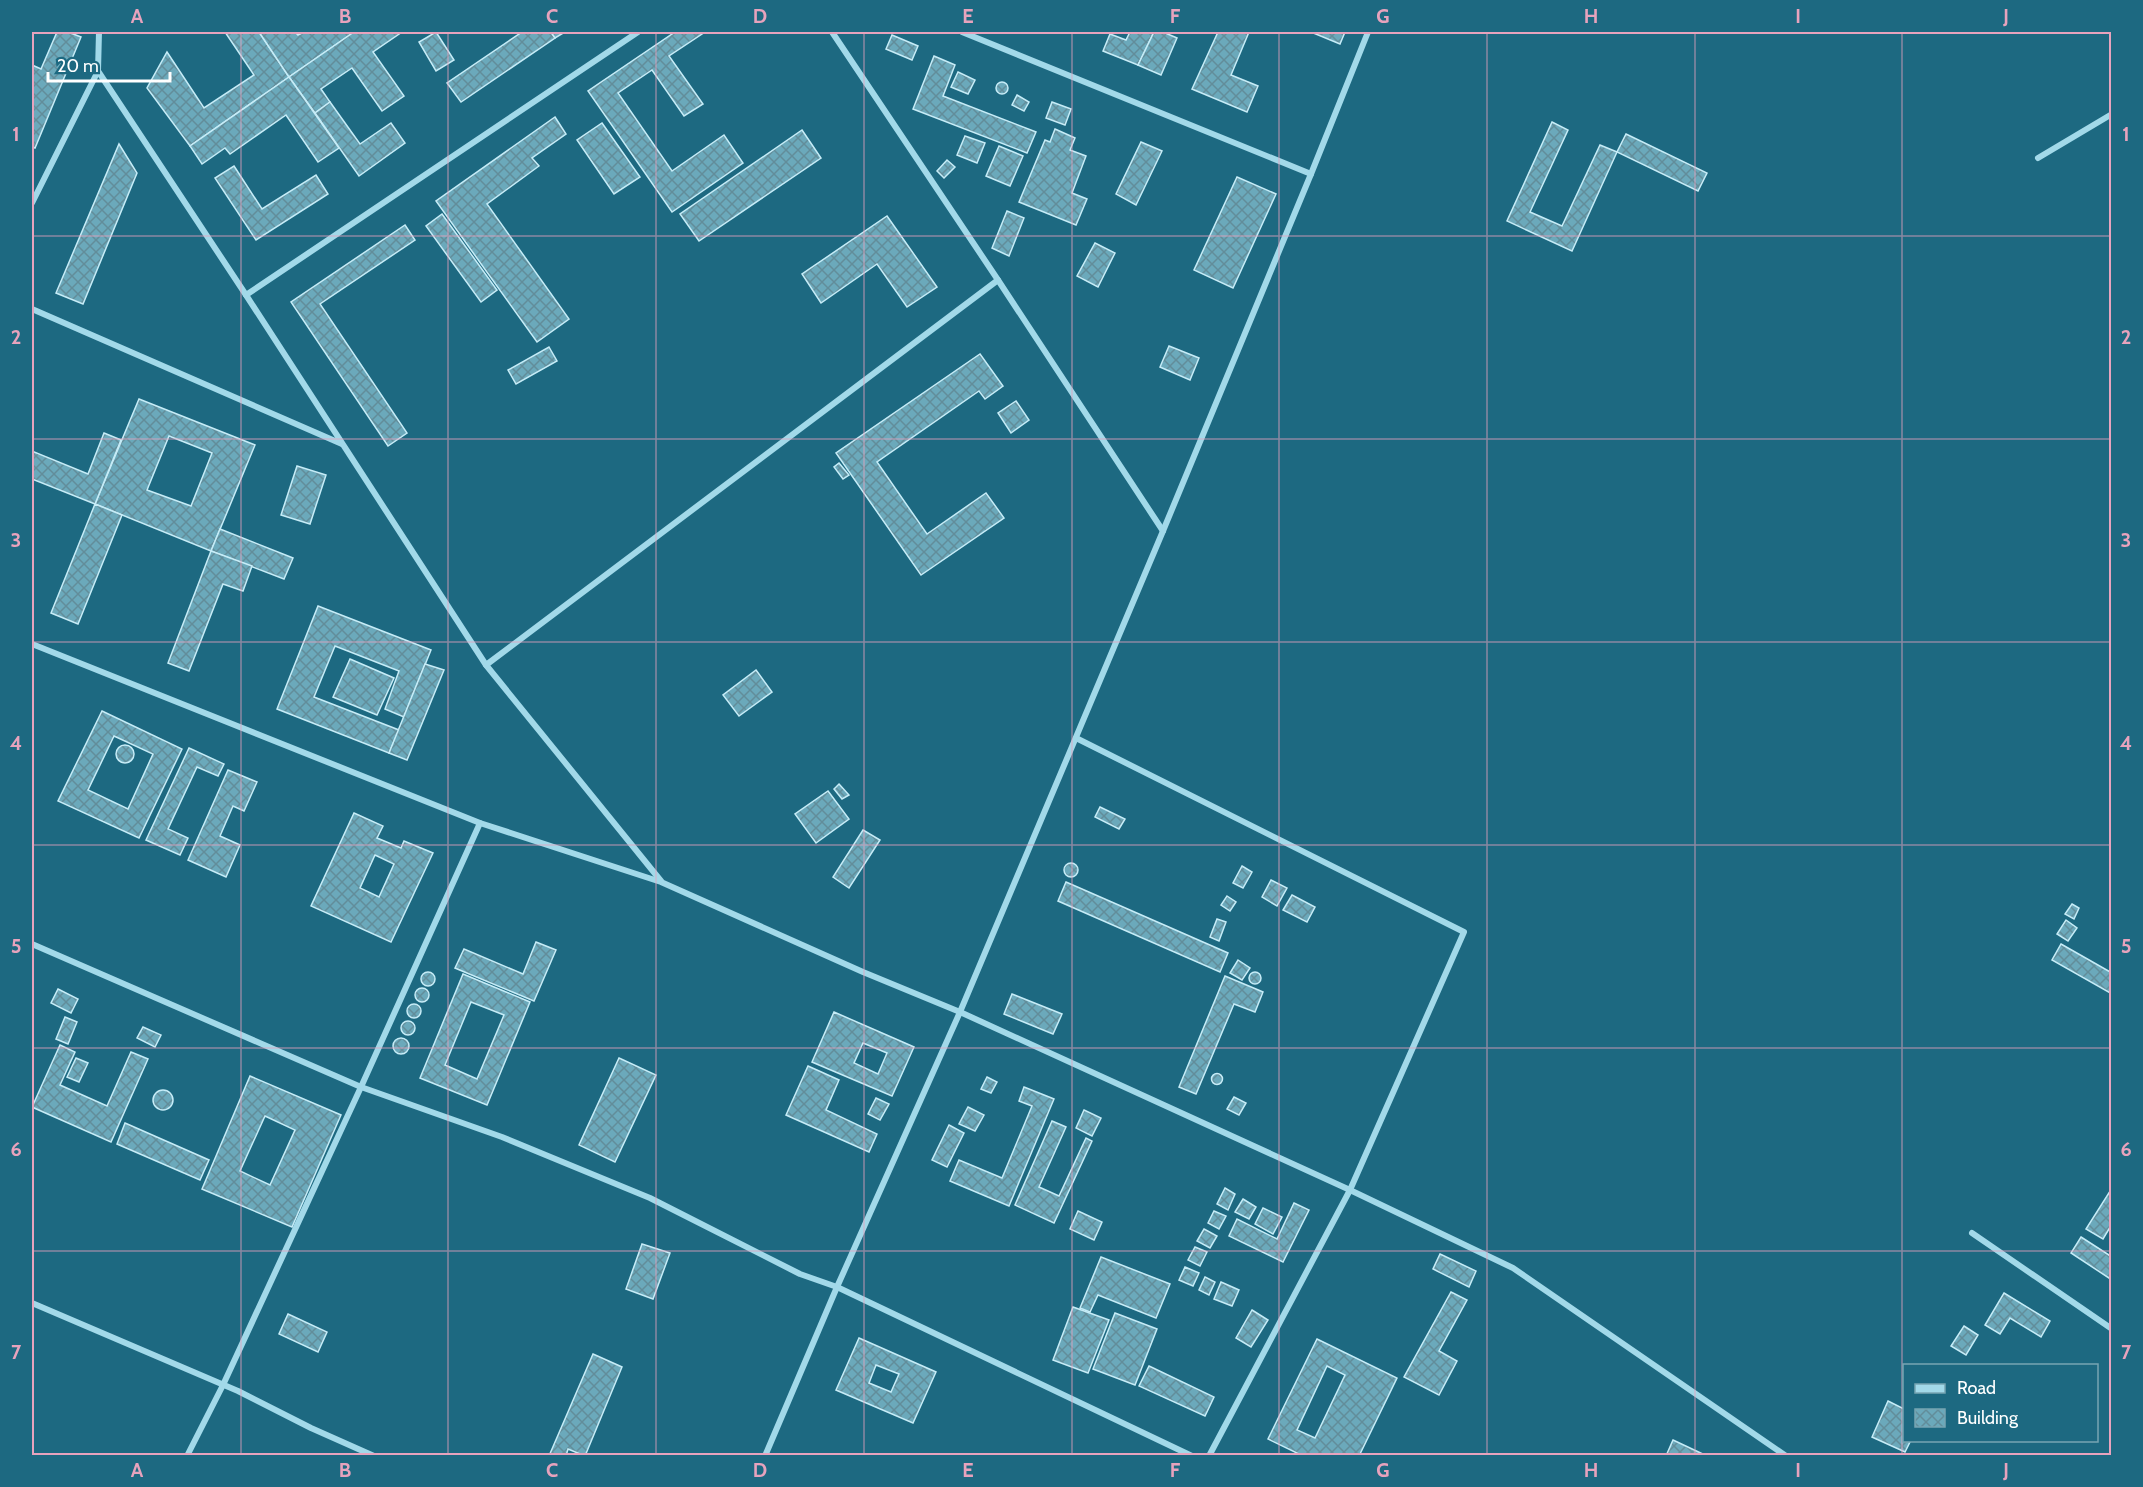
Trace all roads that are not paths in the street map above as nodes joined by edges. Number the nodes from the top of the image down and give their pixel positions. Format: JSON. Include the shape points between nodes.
{"nodes":[{"id":1,"x":99,"y":32,"type":"edge"},
{"id":2,"x":638,"y":32,"type":"edge"},
{"id":3,"x":832,"y":32,"type":"edge"},
{"id":4,"x":962,"y":32,"type":"edge"},
{"id":5,"x":1368,"y":32,"type":"edge"},
{"id":6,"x":98,"y":71,"type":"junction"},
{"id":7,"x":2112,"y":114,"type":"edge"},
{"id":8,"x":2037,"y":158,"type":"dead end"},
{"id":9,"x":1311,"y":174,"type":"junction"},
{"id":10,"x":32,"y":203,"type":"edge"},
{"id":11,"x":998,"y":280,"type":"junction"},
{"id":12,"x":246,"y":295,"type":"junction"},
{"id":13,"x":32,"y":309,"type":"edge"},
{"id":14,"x":343,"y":444,"type":"junction"},
{"id":15,"x":1163,"y":531,"type":"junction"},
{"id":16,"x":32,"y":644,"type":"edge"},
{"id":17,"x":486,"y":665,"type":"junction"},
{"id":18,"x":1076,"y":738,"type":"junction"},
{"id":19,"x":480,"y":823,"type":"junction"},
{"id":20,"x":661,"y":882,"type":"junction"},
{"id":21,"x":32,"y":944,"type":"edge"},
{"id":22,"x":960,"y":1012,"type":"junction"},
{"id":23,"x":361,"y":1087,"type":"junction"},
{"id":24,"x":1350,"y":1190,"type":"junction"},
{"id":25,"x":1972,"y":1233,"type":"dead end"},
{"id":26,"x":837,"y":1287,"type":"junction"},
{"id":27,"x":32,"y":1303,"type":"edge"},
{"id":28,"x":2112,"y":1329,"type":"edge"},
{"id":29,"x":223,"y":1385,"type":"junction"},
{"id":30,"x":187,"y":1455,"type":"edge"},
{"id":31,"x":374,"y":1455,"type":"edge"},
{"id":32,"x":765,"y":1455,"type":"edge"},
{"id":33,"x":1192,"y":1455,"type":"edge"},
{"id":34,"x":1209,"y":1455,"type":"edge"},
{"id":35,"x":1786,"y":1455,"type":"edge"}],
"edges":[{"from":1,"to":6,"type":"street"},
{"from":2,"to":12,"type":"street"},
{"from":3,"to":11,"type":"street"},
{"from":4,"to":9,"type":"street"},
{"from":5,"to":9,"type":"street"},
{"from":6,"to":10,"type":"street"},
{"from":6,"to":12,"type":"street"},
{"from":7,"to":8,"type":"street"},
{"from":9,"to":15,"type":"street"},
{"from":11,"to":15,"type":"street"},
{"from":11,"to":17,"type":"street"},
{"from":12,"to":14,"type":"street"},
{"from":13,"to":14,"type":"street"},
{"from":14,"to":17,"type":"street"},
{"from":15,"to":18,"type":"street"},
{"from":16,"to":19,"type":"street"},
{"from":17,"to":20,"type":"street"},
{"from":18,"to":22,"type":"street"},
{"from":18,"to":24,"type":"street","via":[[1464,932]]},
{"from":19,"to":20,"type":"street"},
{"from":19,"to":23,"type":"street"},
{"from":20,"to":22,"type":"street"},
{"from":21,"to":23,"type":"street"},
{"from":22,"to":24,"type":"street"},
{"from":22,"to":26,"type":"street"},
{"from":23,"to":26,"type":"street","via":[[502,1137],[650,1198],[800,1274]]},
{"from":23,"to":29,"type":"street"},
{"from":24,"to":34,"type":"street"},
{"from":24,"to":35,"type":"street","via":[[1513,1268]]},
{"from":25,"to":28,"type":"street"},
{"from":26,"to":32,"type":"street"},
{"from":26,"to":33,"type":"street"},
{"from":27,"to":29,"type":"street"},
{"from":29,"to":30,"type":"street"},
{"from":29,"to":31,"type":"street"}]}
